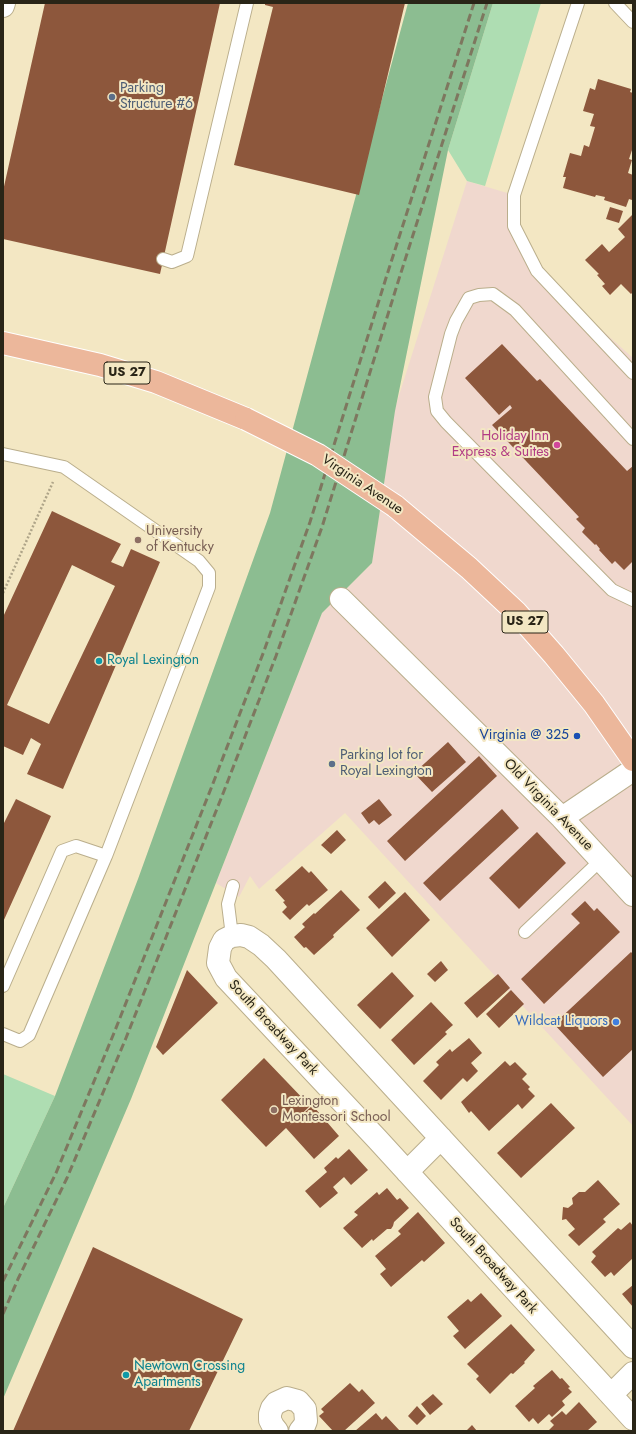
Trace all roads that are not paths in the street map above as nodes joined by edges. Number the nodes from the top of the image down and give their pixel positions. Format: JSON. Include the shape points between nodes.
{"nodes":[{"id":1,"x":247,"y":3,"type":"edge"},
{"id":2,"x":578,"y":3,"type":"edge"},
{"id":3,"x":615,"y":3,"type":"edge"},
{"id":4,"x":633,"y":22,"type":"edge"},
{"id":5,"x":163,"y":260,"type":"dead end"},
{"id":6,"x":3,"y":342,"type":"edge"},
{"id":7,"x":633,"y":372,"type":"edge"},
{"id":8,"x":633,"y":438,"type":"edge"},
{"id":9,"x":3,"y":454,"type":"edge"},
{"id":10,"x":341,"y":599,"type":"dead end"},
{"id":11,"x":633,"y":600,"type":"edge"},
{"id":12,"x":633,"y":760,"type":"edge"},
{"id":13,"x":633,"y":770,"type":"edge"},
{"id":14,"x":562,"y":818,"type":"junction"},
{"id":15,"x":106,"y":856,"type":"junction"},
{"id":16,"x":601,"y":860,"type":"junction"},
{"id":17,"x":233,"y":886,"type":"dead end"},
{"id":18,"x":633,"y":895,"type":"edge"},
{"id":19,"x":524,"y":932,"type":"dead end"},
{"id":20,"x":232,"y":936,"type":"junction"},
{"id":21,"x":3,"y":986,"type":"edge"},
{"id":22,"x":3,"y":1034,"type":"edge"},
{"id":23,"x":441,"y":1138,"type":"junction"},
{"id":24,"x":407,"y":1172,"type":"junction"},
{"id":25,"x":633,"y":1347,"type":"edge"},
{"id":26,"x":633,"y":1373,"type":"edge"},
{"id":27,"x":611,"y":1395,"type":"junction"},
{"id":28,"x":633,"y":1419,"type":"edge"},
{"id":29,"x":277,"y":1431,"type":"edge"},
{"id":30,"x":301,"y":1431,"type":"edge"}],
"edges":[{"from":1,"to":5,"type":"lane","via":[[187,256],[172,262]]},
{"from":2,"to":7,"type":"lane","via":[[514,195],[514,226],[537,271]]},
{"from":3,"to":4,"type":"lane"},
{"from":6,"to":12,"type":"main road","name":"Virginia Avenue","number":"US 27","bridge":true,"via":[[100,365],[156,382],[246,419],[318,455],[395,506],[469,568],[516,612],[594,704]]},
{"from":8,"to":11,"type":"lane","via":[[515,310],[493,294],[470,298],[456,320],[451,334],[435,398],[437,410],[612,590]]},
{"from":9,"to":15,"type":"lane","via":[[64,467],[199,561],[209,573],[209,587]]},
{"from":10,"to":14,"type":"street","name":"Old Virginia Avenue"},
{"from":13,"to":14,"type":"street"},
{"from":14,"to":16,"type":"street","name":"Old Virginia Avenue"},
{"from":15,"to":21,"type":"lane","via":[[76,846],[62,851]]},
{"from":15,"to":22,"type":"lane","via":[[28,1035],[20,1041]]},
{"from":16,"to":18,"type":"street","name":"Old Virginia Avenue"},
{"from":16,"to":19,"type":"lane"},
{"from":17,"to":20,"type":"lane","via":[[228,904]]},
{"from":20,"to":23,"type":"street","via":[[249,937],[276,959]]},
{"from":20,"to":24,"type":"street","name":"South Broadway Park","via":[[224,940],[220,948],[218,963],[226,978]]},
{"from":23,"to":24,"type":"street"},
{"from":23,"to":25,"type":"street"},
{"from":24,"to":27,"type":"street","name":"South Broadway Park"},
{"from":26,"to":27,"type":"street"},
{"from":27,"to":28,"type":"street","name":"South Broadway Park"},
{"from":29,"to":30,"type":"street","via":[[272,1426],[270,1414],[276,1403],[287,1398],[298,1401],[305,1409],[306,1421]]}]}
